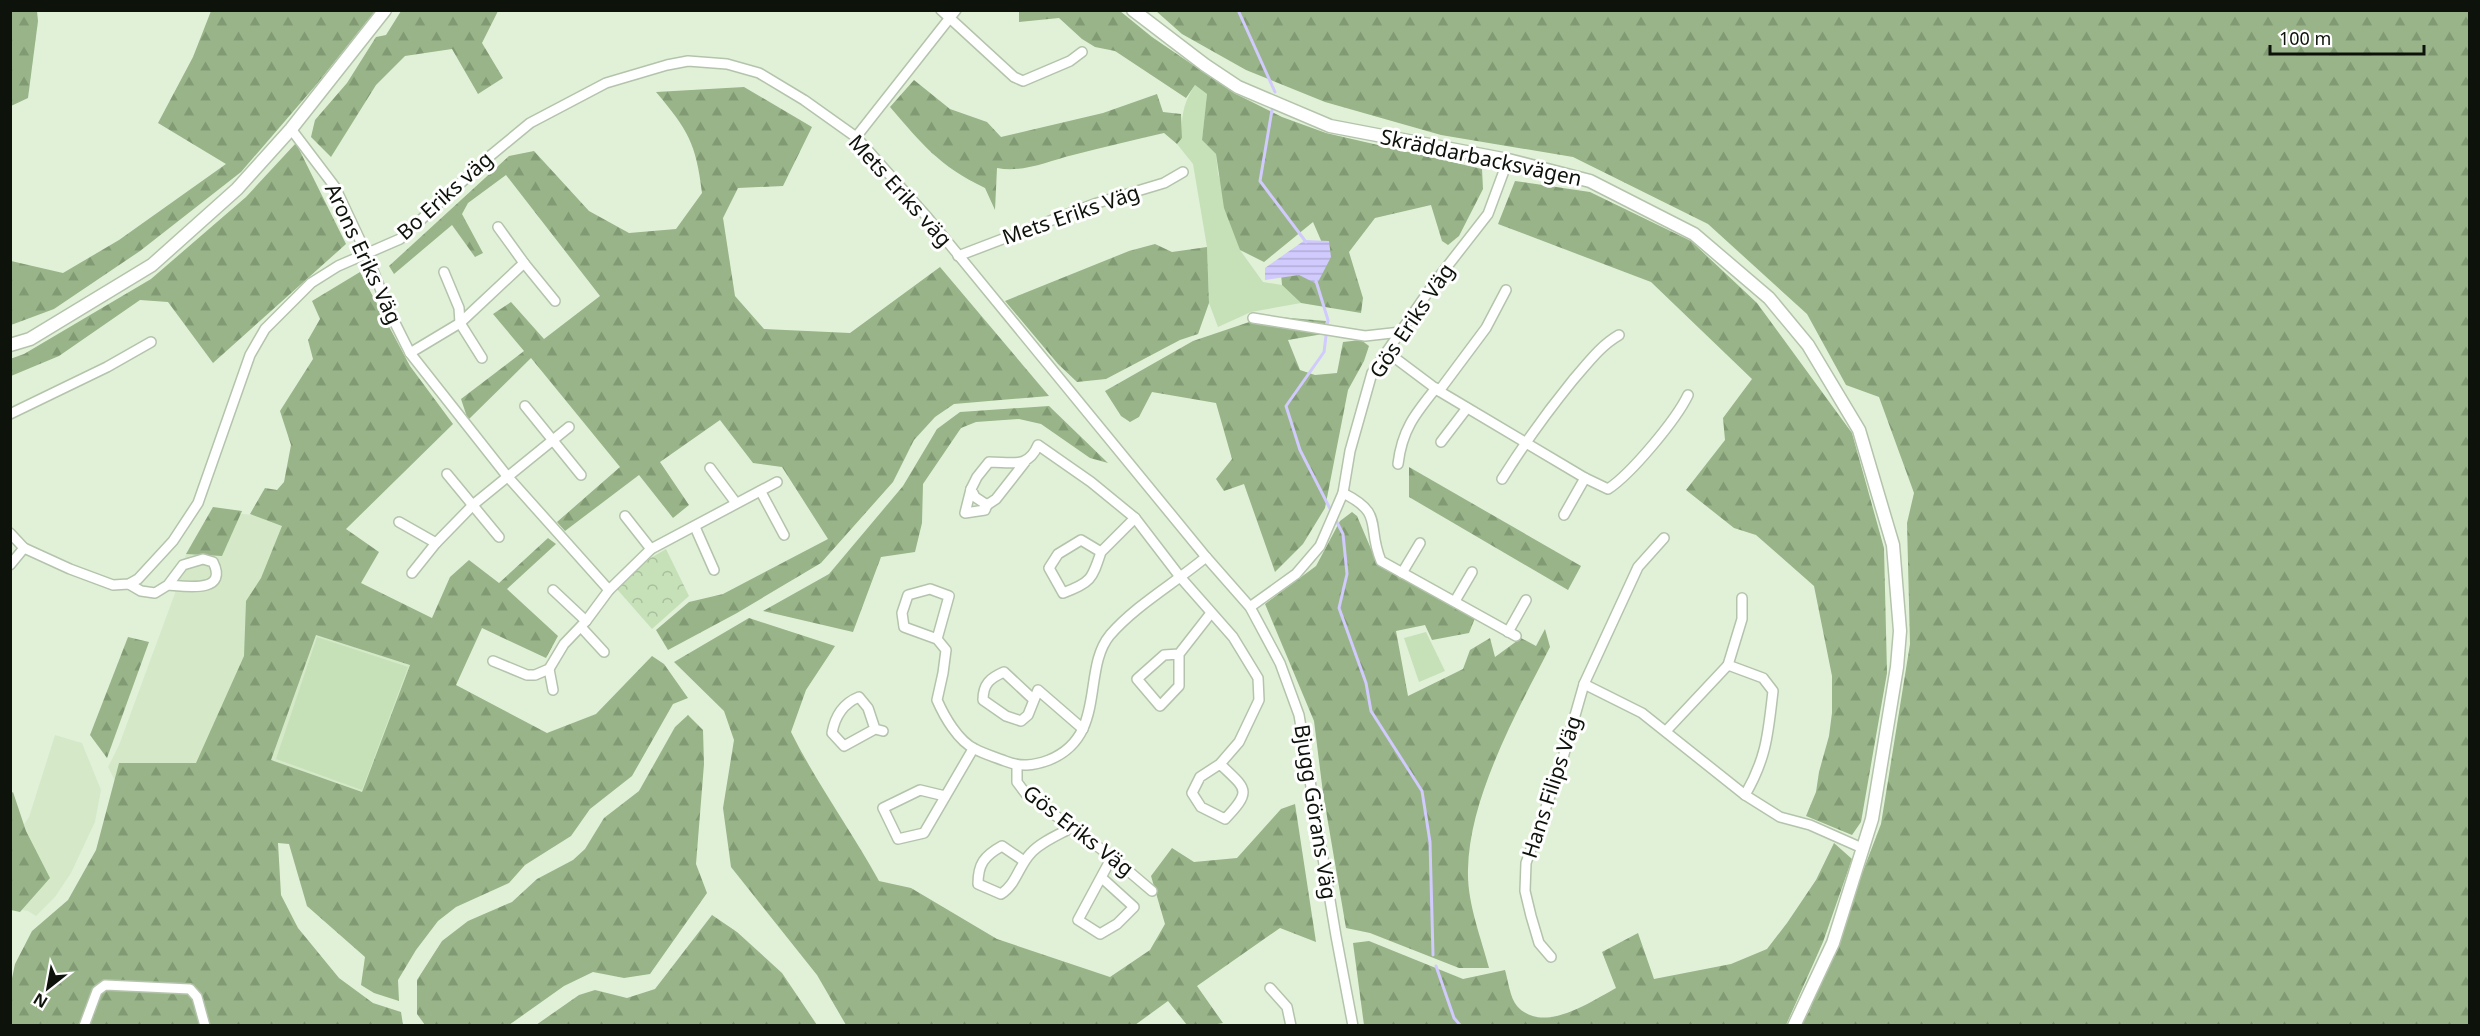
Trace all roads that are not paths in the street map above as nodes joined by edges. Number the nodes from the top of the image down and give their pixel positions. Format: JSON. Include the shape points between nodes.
{"nodes":[{"id":1,"x":385,"y":10,"type":"edge"},
{"id":2,"x":941,"y":10,"type":"edge"},
{"id":3,"x":1133,"y":10,"type":"edge"},
{"id":4,"x":954,"y":14,"type":"edge"},
{"id":5,"x":1082,"y":52,"type":"dead end"},
{"id":6,"x":749,"y":70,"type":"joint"},
{"id":7,"x":291,"y":129,"type":"junction"},
{"id":8,"x":856,"y":137,"type":"junction"},
{"id":9,"x":1508,"y":160,"type":"junction"},
{"id":10,"x":1184,"y":172,"type":"dead end"},
{"id":11,"x":498,"y":227,"type":"dead end"},
{"id":12,"x":367,"y":255,"type":"junction"},
{"id":13,"x":958,"y":256,"type":"junction"},
{"id":14,"x":524,"y":263,"type":"junction"},
{"id":15,"x":444,"y":272,"type":"dead end"},
{"id":16,"x":1506,"y":290,"type":"dead end"},
{"id":17,"x":555,"y":301,"type":"dead end"},
{"id":18,"x":1253,"y":318,"type":"dead end"},
{"id":19,"x":460,"y":323,"type":"junction"},
{"id":20,"x":1401,"y":332,"type":"junction"},
{"id":21,"x":1619,"y":334,"type":"dead end"},
{"id":22,"x":151,"y":342,"type":"dead end"},
{"id":23,"x":10,"y":345,"type":"edge"},
{"id":24,"x":1388,"y":352,"type":"junction"},
{"id":25,"x":410,"y":353,"type":"junction"},
{"id":26,"x":482,"y":358,"type":"dead end"},
{"id":27,"x":1437,"y":389,"type":"junction"},
{"id":28,"x":1688,"y":395,"type":"dead end"},
{"id":29,"x":525,"y":406,"type":"dead end"},
{"id":30,"x":1467,"y":408,"type":"junction"},
{"id":31,"x":10,"y":414,"type":"edge"},
{"id":32,"x":569,"y":427,"type":"dead end"},
{"id":33,"x":552,"y":440,"type":"junction"},
{"id":34,"x":1441,"y":442,"type":"dead end"},
{"id":35,"x":1525,"y":442,"type":"junction"},
{"id":36,"x":1025,"y":462,"type":"junction"},
{"id":37,"x":1398,"y":464,"type":"dead end"},
{"id":38,"x":710,"y":468,"type":"dead end"},
{"id":39,"x":447,"y":474,"type":"dead end"},
{"id":40,"x":581,"y":475,"type":"dead end"},
{"id":41,"x":507,"y":476,"type":"junction"},
{"id":42,"x":1585,"y":478,"type":"junction"},
{"id":43,"x":1502,"y":479,"type":"dead end"},
{"id":44,"x":777,"y":482,"type":"dead end"},
{"id":45,"x":971,"y":489,"type":"junction"},
{"id":46,"x":761,"y":492,"type":"junction"},
{"id":47,"x":1343,"y":493,"type":"junction"},
{"id":48,"x":736,"y":503,"type":"junction"},
{"id":49,"x":474,"y":504,"type":"junction"},
{"id":50,"x":987,"y":505,"type":"junction"},
{"id":51,"x":1564,"y":515,"type":"dead end"},
{"id":52,"x":625,"y":516,"type":"dead end"},
{"id":53,"x":1135,"y":518,"type":"junction"},
{"id":54,"x":399,"y":522,"type":"dead end"},
{"id":55,"x":695,"y":527,"type":"junction"},
{"id":56,"x":10,"y":533,"type":"edge"},
{"id":57,"x":784,"y":535,"type":"dead end"},
{"id":58,"x":499,"y":537,"type":"dead end"},
{"id":59,"x":1664,"y":538,"type":"dead end"},
{"id":60,"x":436,"y":543,"type":"junction"},
{"id":61,"x":1420,"y":543,"type":"dead end"},
{"id":62,"x":24,"y":548,"type":"junction"},
{"id":63,"x":651,"y":549,"type":"junction"},
{"id":64,"x":1101,"y":552,"type":"junction"},
{"id":65,"x":1206,"y":557,"type":"junction"},
{"id":66,"x":10,"y":565,"type":"edge"},
{"id":67,"x":714,"y":570,"type":"dead end"},
{"id":68,"x":1472,"y":572,"type":"dead end"},
{"id":69,"x":412,"y":573,"type":"dead end"},
{"id":70,"x":1402,"y":573,"type":"junction"},
{"id":71,"x":1181,"y":578,"type":"junction"},
{"id":72,"x":129,"y":584,"type":"junction"},
{"id":73,"x":168,"y":585,"type":"junction"},
{"id":74,"x":553,"y":590,"type":"dead end"},
{"id":75,"x":609,"y":590,"type":"junction"},
{"id":76,"x":1742,"y":598,"type":"dead end"},
{"id":77,"x":1526,"y":600,"type":"dead end"},
{"id":78,"x":1455,"y":601,"type":"junction"},
{"id":79,"x":1250,"y":607,"type":"junction"},
{"id":80,"x":1211,"y":613,"type":"junction"},
{"id":81,"x":583,"y":624,"type":"junction"},
{"id":82,"x":937,"y":639,"type":"junction"},
{"id":83,"x":604,"y":652,"type":"dead end"},
{"id":84,"x":1179,"y":654,"type":"junction"},
{"id":85,"x":493,"y":661,"type":"dead end"},
{"id":86,"x":1728,"y":665,"type":"junction"},
{"id":87,"x":549,"y":669,"type":"junction"},
{"id":88,"x":1584,"y":684,"type":"junction"},
{"id":89,"x":553,"y":690,"type":"dead end"},
{"id":90,"x":1034,"y":700,"type":"junction"},
{"id":91,"x":1083,"y":729,"type":"junction"},
{"id":92,"x":879,"y":730,"type":"joint"},
{"id":93,"x":1666,"y":731,"type":"junction"},
{"id":94,"x":973,"y":749,"type":"junction"},
{"id":95,"x":1220,"y":764,"type":"junction"},
{"id":96,"x":1017,"y":765,"type":"junction"},
{"id":97,"x":1745,"y":795,"type":"junction"},
{"id":98,"x":945,"y":796,"type":"junction"},
{"id":99,"x":1071,"y":828,"type":"junction"},
{"id":100,"x":1862,"y":848,"type":"junction"},
{"id":101,"x":1112,"y":857,"type":"junction"},
{"id":102,"x":1024,"y":861,"type":"junction"},
{"id":103,"x":1102,"y":878,"type":"junction"},
{"id":104,"x":1152,"y":891,"type":"dead end"},
{"id":105,"x":1551,"y":957,"type":"dead end"},
{"id":106,"x":1270,"y":988,"type":"dead end"},
{"id":107,"x":84,"y":1026,"type":"edge"},
{"id":108,"x":205,"y":1026,"type":"edge"},
{"id":109,"x":1290,"y":1026,"type":"edge"},
{"id":110,"x":1353,"y":1026,"type":"edge"},
{"id":111,"x":1794,"y":1026,"type":"edge"}],
"edges":[{"from":1,"to":7,"type":"street"},
{"from":2,"to":4,"type":"street"},
{"from":3,"to":9,"type":"street","name":"Skräddarbacksvägen","via":[[1238,87],[1330,126]]},
{"from":4,"to":5,"type":"street","via":[[1014,77],[1023,81]]},
{"from":4,"to":8,"type":"street"},
{"from":6,"to":8,"type":"street","name":"Mets Eriks väg","via":[[804,100]]},
{"from":6,"to":12,"type":"street","name":"Bo Eriks väg","via":[[688,61],[606,83],[530,123],[400,239]]},
{"from":7,"to":12,"type":"street","name":"Arons Eriks Väg","via":[[335,187]]},
{"from":7,"to":23,"type":"street","via":[[237,189],[152,264],[30,339]]},
{"from":8,"to":13,"type":"street","name":"Mets Eriks väg"},
{"from":9,"to":20,"type":"street","name":"Gös Eriks Väg","via":[[1488,214]]},
{"from":9,"to":100,"type":"street","name":"Skräddarbacksvägen","via":[[1590,181],[1694,234],[1718,252],[1769,298],[1808,345],[1858,430],[1893,544],[1900,631],[1872,819]]},
{"from":10,"to":13,"type":"street","name":"Mets Eriks Väg","via":[[1164,183],[1094,204]]},
{"from":11,"to":14,"type":"street"},
{"from":12,"to":25,"type":"street","name":"Arons Eriks Väg"},
{"from":12,"to":72,"type":"street","name":"Bo Eriks väg","via":[[338,266],[311,284],[266,329],[249,355],[198,502],[167,548]]},
{"from":13,"to":65,"type":"street"},
{"from":14,"to":17,"type":"street"},
{"from":14,"to":19,"type":"street"},
{"from":15,"to":19,"type":"street","via":[[459,308]]},
{"from":16,"to":27,"type":"street","via":[[1486,328]]},
{"from":18,"to":20,"type":"street","via":[[1365,336]]},
{"from":19,"to":25,"type":"street"},
{"from":19,"to":26,"type":"street"},
{"from":20,"to":24,"type":"street","name":"Gös Eriks Väg"},
{"from":21,"to":35,"type":"street","via":[[1604,344]]},
{"from":22,"to":31,"type":"street"},
{"from":24,"to":27,"type":"street"},
{"from":24,"to":47,"type":"street","name":"Gös Eriks Väg","via":[[1372,373],[1363,401]]},
{"from":25,"to":41,"type":"street","name":"Arons Eriks Väg"},
{"from":27,"to":30,"type":"street"},
{"from":27,"to":37,"type":"street","via":[[1408,424]]},
{"from":28,"to":42,"type":"street","via":[[1682,408],[1619,482],[1608,489]]},
{"from":29,"to":33,"type":"street"},
{"from":30,"to":34,"type":"street"},
{"from":30,"to":35,"type":"street"},
{"from":32,"to":33,"type":"street"},
{"from":33,"to":40,"type":"street"},
{"from":33,"to":41,"type":"street"},
{"from":35,"to":42,"type":"street"},
{"from":35,"to":43,"type":"street"},
{"from":36,"to":45,"type":"street","via":[[989,462]]},
{"from":36,"to":50,"type":"street"},
{"from":36,"to":53,"type":"street","via":[[1033,457],[1038,445]]},
{"from":38,"to":48,"type":"street"},
{"from":39,"to":49,"type":"street"},
{"from":41,"to":49,"type":"street"},
{"from":41,"to":75,"type":"street","name":"Arons Eriks Väg"},
{"from":42,"to":51,"type":"street"},
{"from":44,"to":46,"type":"street"},
{"from":45,"to":50,"type":"street"},
{"from":45,"to":50,"type":"street","via":[[965,513],[985,510]]},
{"from":46,"to":48,"type":"street"},
{"from":46,"to":57,"type":"street"},
{"from":47,"to":70,"type":"street","via":[[1370,512],[1381,561]]},
{"from":47,"to":79,"type":"street","name":"Gös Eriks Väg","via":[[1320,546],[1296,574]]},
{"from":48,"to":55,"type":"street"},
{"from":49,"to":58,"type":"street"},
{"from":49,"to":60,"type":"street"},
{"from":52,"to":63,"type":"street"},
{"from":53,"to":64,"type":"street"},
{"from":53,"to":71,"type":"street"},
{"from":54,"to":60,"type":"street"},
{"from":55,"to":63,"type":"street"},
{"from":55,"to":67,"type":"street"},
{"from":56,"to":62,"type":"street"},
{"from":59,"to":88,"type":"street","name":"Hans Filips Väg","via":[[1638,567]]},
{"from":60,"to":69,"type":"street"},
{"from":61,"to":70,"type":"street"},
{"from":62,"to":66,"type":"street"},
{"from":62,"to":72,"type":"street","via":[[113,585]]},
{"from":63,"to":75,"type":"street"},
{"from":64,"to":64,"type":"street","via":[[1081,540],[1058,554],[1048,568],[1063,593],[1080,587],[1093,576]]},
{"from":65,"to":71,"type":"street","name":"Gös Eriks Väg"},
{"from":65,"to":79,"type":"street"},
{"from":68,"to":78,"type":"street"},
{"from":70,"to":78,"type":"street"},
{"from":71,"to":80,"type":"street"},
{"from":71,"to":91,"type":"street","name":"Gös Eriks Väg","via":[[1134,613],[1101,650]]},
{"from":72,"to":73,"type":"street","via":[[155,593]]},
{"from":73,"to":73,"type":"street","via":[[183,565],[203,559],[213,562],[217,569],[206,586]]},
{"from":74,"to":81,"type":"street"},
{"from":75,"to":81,"type":"street"},
{"from":76,"to":86,"type":"street","via":[[1742,619]]},
{"from":77,"to":78,"type":"street","via":[[1512,634]]},
{"from":79,"to":110,"type":"street","name":"Bjugg Görans Väg","via":[[1280,663],[1299,715]]},
{"from":80,"to":84,"type":"street"},
{"from":80,"to":95,"type":"street","via":[[1233,637],[1258,678],[1259,700],[1254,715],[1239,742]]},
{"from":81,"to":83,"type":"street"},
{"from":81,"to":87,"type":"street","via":[[564,644]]},
{"from":82,"to":82,"type":"street","via":[[949,596],[930,589],[908,595],[902,613],[904,627]]},
{"from":82,"to":94,"type":"street","name":"Gös Eriks Väg","via":[[946,650],[937,700],[947,721]]},
{"from":84,"to":84,"type":"street","via":[[1164,655],[1137,679],[1160,706],[1179,686]]},
{"from":85,"to":87,"type":"street","via":[[527,675]]},
{"from":86,"to":93,"type":"street"},
{"from":86,"to":97,"type":"street","via":[[1762,678],[1773,691],[1765,754]]},
{"from":87,"to":89,"type":"street"},
{"from":88,"to":93,"type":"street","via":[[1642,713]]},
{"from":88,"to":105,"type":"street","name":"Hans Filips Väg","via":[[1560,768],[1526,863],[1525,891],[1531,916],[1539,943]]},
{"from":90,"to":90,"type":"street","via":[[1028,716],[1021,721],[1006,717],[983,700],[983,688],[992,677],[1004,672]]},
{"from":90,"to":91,"type":"street","via":[[1038,690]]},
{"from":91,"to":96,"type":"street","name":"Gös Eriks Väg","via":[[1062,754],[1036,764]]},
{"from":92,"to":92,"type":"street","via":[[844,746],[832,733],[847,702],[859,697]]},
{"from":93,"to":97,"type":"street"},
{"from":94,"to":96,"type":"street","name":"Gös Eriks Väg"},
{"from":94,"to":98,"type":"street"},
{"from":95,"to":95,"type":"street","via":[[1200,777],[1192,793],[1201,807],[1225,819],[1244,795],[1242,785]]},
{"from":96,"to":99,"type":"street","name":"Gös Eriks Väg","via":[[1017,782],[1026,794]]},
{"from":97,"to":100,"type":"street","via":[[1780,817],[1810,825]]},
{"from":98,"to":98,"type":"street","via":[[924,833],[898,839],[883,808],[920,790]]},
{"from":99,"to":101,"type":"street","name":"Gös Eriks Väg"},
{"from":99,"to":102,"type":"street","name":"Gös Eriks Väg","via":[[1032,851]]},
{"from":100,"to":111,"type":"street","name":"Skräddarbacksvägen","via":[[1833,943]]},
{"from":101,"to":103,"type":"street","name":"Gös Eriks Väg"},
{"from":101,"to":104,"type":"street","name":"Gös Eriks Väg"},
{"from":102,"to":102,"type":"street","name":"Gös Eriks Väg","via":[[1008,890],[1001,894],[978,884],[978,871],[988,854],[1002,846]]},
{"from":103,"to":103,"type":"street","name":"Gös Eriks Väg","via":[[1078,920],[1100,934],[1134,907]]},
{"from":106,"to":109,"type":"street","via":[[1287,1007]]},
{"from":107,"to":108,"type":"street","via":[[97,991],[109,984],[190,989],[197,997]]}]}
